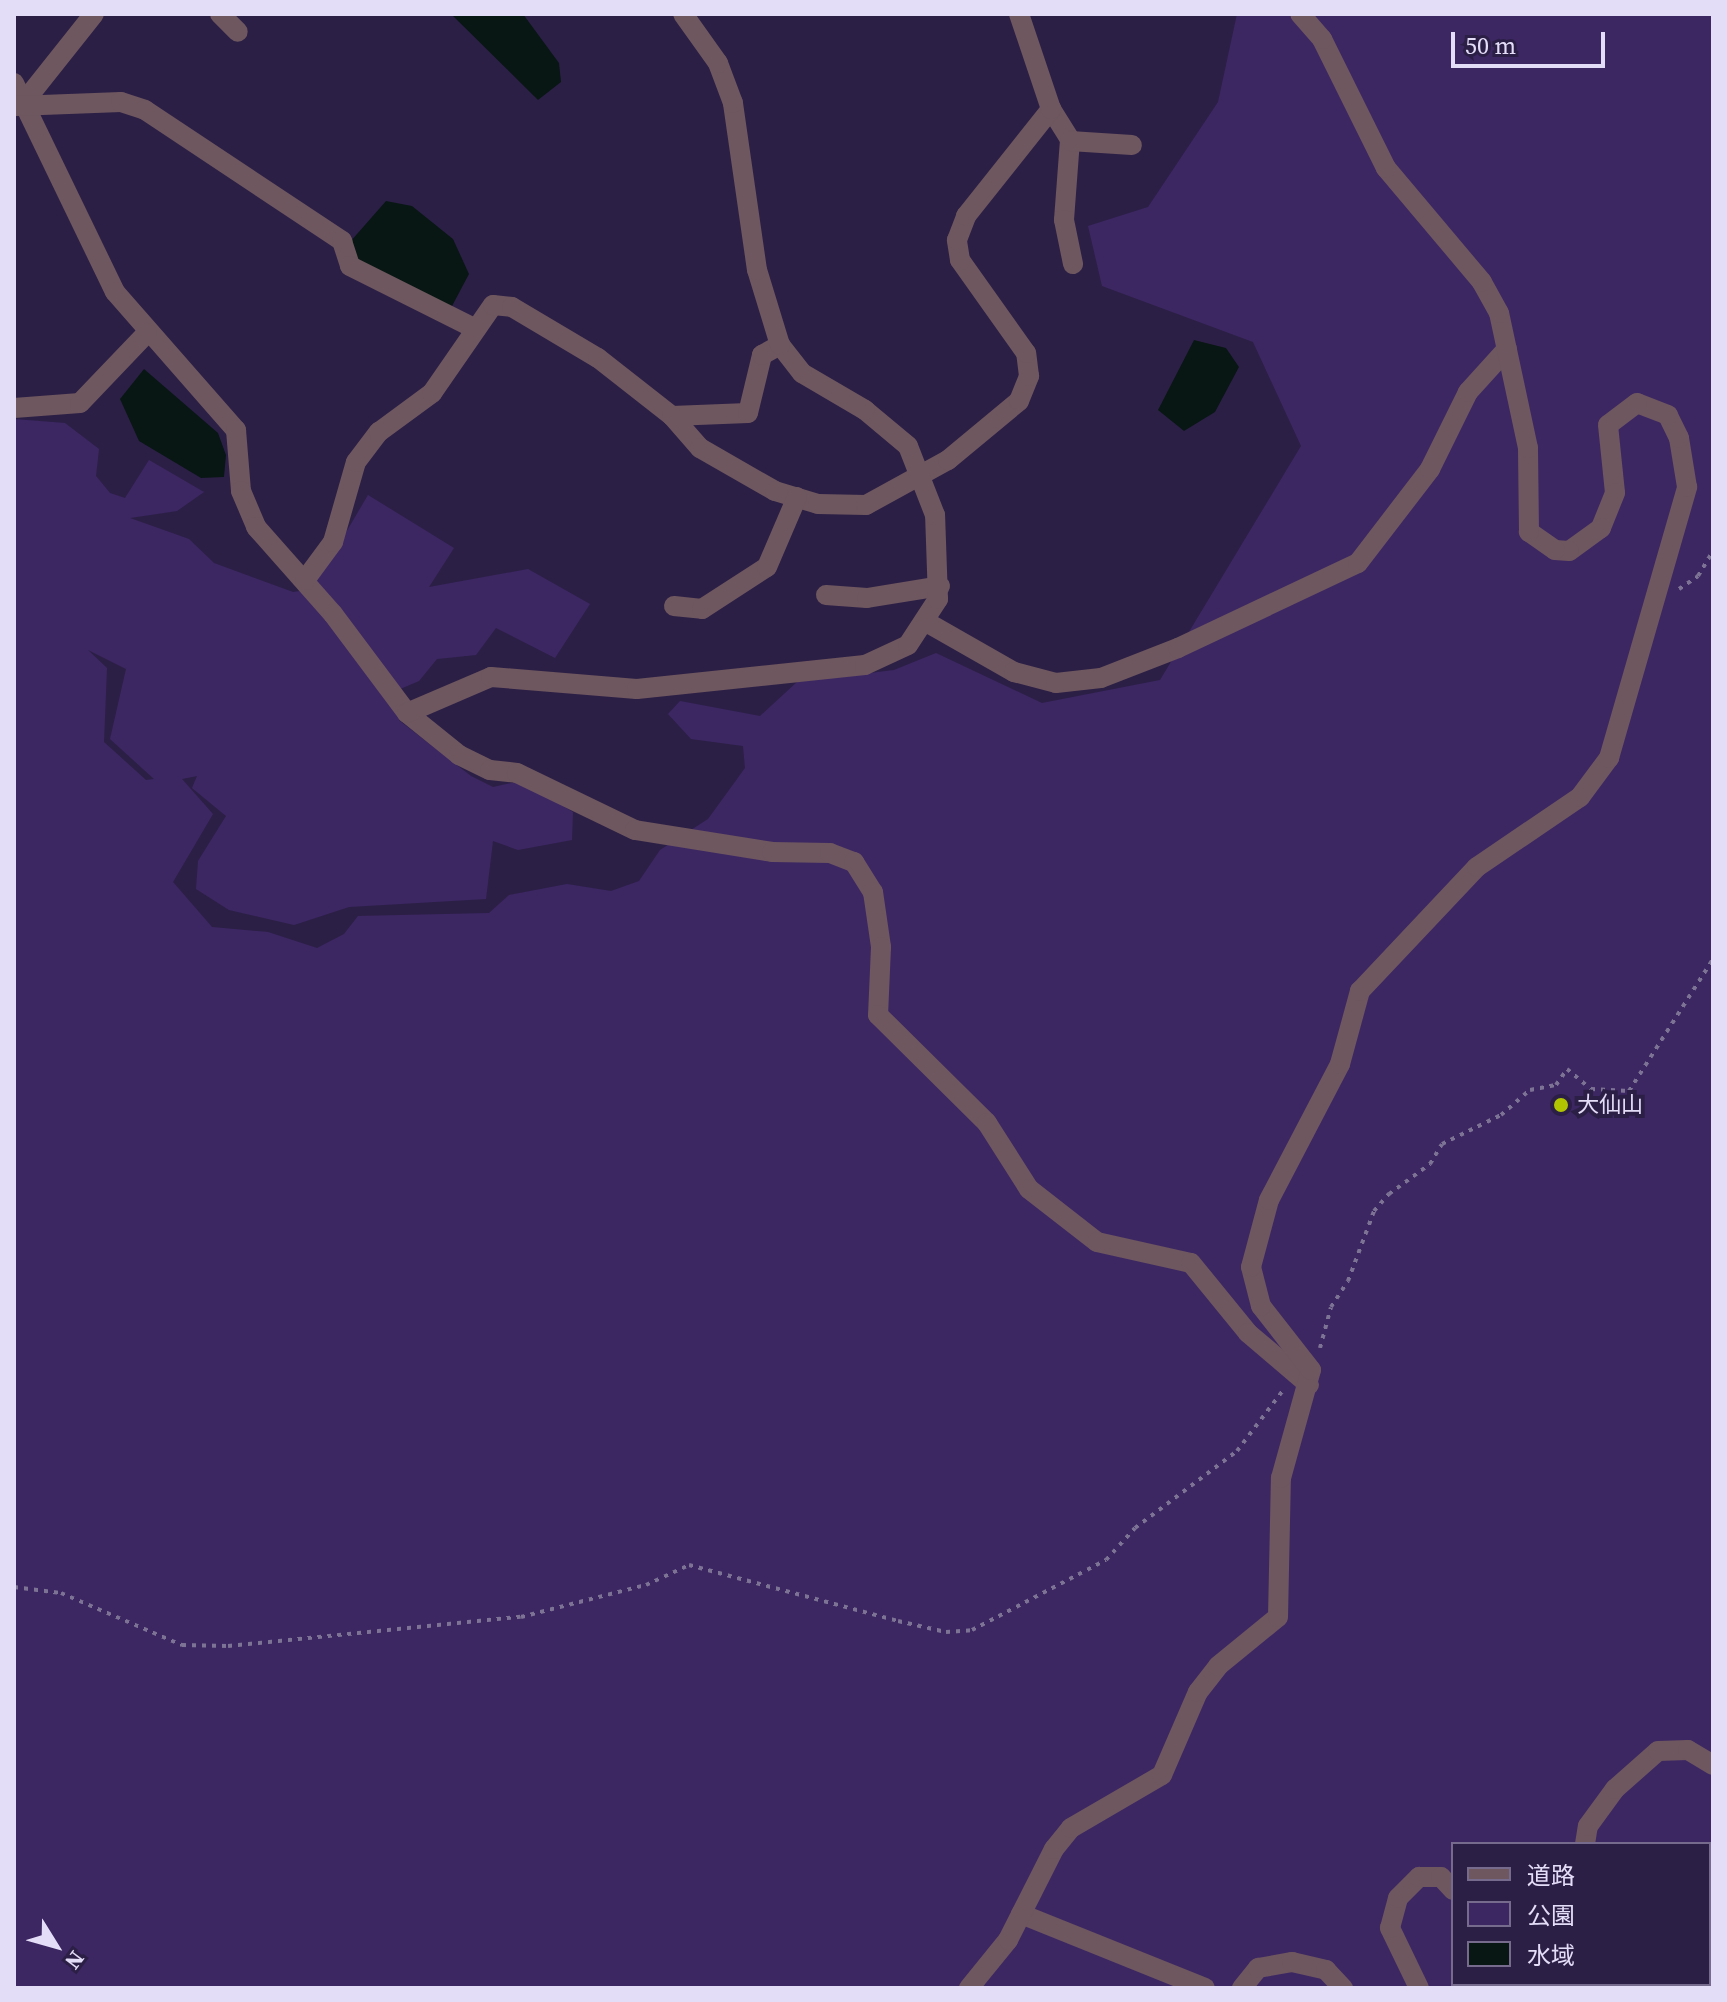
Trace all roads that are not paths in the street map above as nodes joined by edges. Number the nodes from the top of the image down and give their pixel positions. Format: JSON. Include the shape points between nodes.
{"nodes":[{"id":1,"x":94,"y":14,"type":"edge"},
{"id":2,"x":220,"y":14,"type":"edge"},
{"id":3,"x":683,"y":14,"type":"edge"},
{"id":4,"x":1019,"y":14,"type":"edge"},
{"id":5,"x":1300,"y":14,"type":"edge"},
{"id":6,"x":238,"y":32,"type":"dead end"},
{"id":7,"x":14,"y":83,"type":"edge"},
{"id":8,"x":19,"y":104,"type":"edge"},
{"id":9,"x":1051,"y":109,"type":"junction"},
{"id":10,"x":1070,"y":141,"type":"junction"},
{"id":11,"x":1132,"y":145,"type":"dead end"},
{"id":12,"x":1073,"y":264,"type":"dead end"},
{"id":13,"x":474,"y":328,"type":"junction"},
{"id":14,"x":147,"y":333,"type":"junction"},
{"id":15,"x":780,"y":345,"type":"junction"},
{"id":16,"x":1507,"y":349,"type":"junction"},
{"id":17,"x":14,"y":408,"type":"edge"},
{"id":18,"x":672,"y":416,"type":"junction"},
{"id":19,"x":921,"y":470,"type":"junction"},
{"id":20,"x":797,"y":497,"type":"junction"},
{"id":21,"x":305,"y":580,"type":"junction"},
{"id":22,"x":940,"y":586,"type":"junction"},
{"id":23,"x":826,"y":595,"type":"dead end"},
{"id":24,"x":674,"y":606,"type":"dead end"},
{"id":25,"x":928,"y":623,"type":"junction"},
{"id":26,"x":407,"y":713,"type":"junction"},
{"id":27,"x":1308,"y":1376,"type":"junction"},
{"id":28,"x":1713,"y":1765,"type":"edge"},
{"id":29,"x":1585,"y":1842,"type":"edge"},
{"id":30,"x":1451,"y":1888,"type":"edge"},
{"id":31,"x":1021,"y":1914,"type":"junction"},
{"id":32,"x":969,"y":1988,"type":"edge"},
{"id":33,"x":1205,"y":1988,"type":"edge"},
{"id":34,"x":1242,"y":1988,"type":"edge"},
{"id":35,"x":1343,"y":1988,"type":"edge"},
{"id":36,"x":1419,"y":1988,"type":"edge"}],
"edges":[{"from":1,"to":8,"type":"street"},
{"from":2,"to":6,"type":"street"},
{"from":3,"to":15,"type":"street","via":[[718,63],[733,103],[757,270]]},
{"from":4,"to":9,"type":"street"},
{"from":5,"to":16,"type":"street","via":[[1322,39],[1386,168],[1482,282]]},
{"from":7,"to":8,"type":"street"},
{"from":8,"to":13,"type":"street","via":[[121,102],[145,110],[242,180],[342,241],[350,266]]},
{"from":8,"to":14,"type":"street","via":[[115,292]]},
{"from":9,"to":10,"type":"street"},
{"from":9,"to":19,"type":"street","via":[[966,216],[957,240],[960,260],[1026,353],[1029,376],[1019,401],[948,460]]},
{"from":10,"to":11,"type":"street"},
{"from":10,"to":12,"type":"street","via":[[1064,220]]},
{"from":13,"to":18,"type":"street","via":[[493,305],[512,307],[598,358]]},
{"from":13,"to":21,"type":"street","via":[[432,393],[379,432],[356,462],[333,542]]},
{"from":14,"to":17,"type":"street","via":[[80,403]]},
{"from":14,"to":21,"type":"street","via":[[218,402],[236,430],[241,491],[256,527]]},
{"from":15,"to":18,"type":"street","via":[[762,355],[748,413]]},
{"from":15,"to":19,"type":"street","via":[[802,373],[889,427]]},
{"from":16,"to":25,"type":"street","via":[[1468,392],[1430,469],[1358,563],[1192,642],[1101,678],[1056,683],[1014,672]]},
{"from":16,"to":27,"type":"street","via":[[1528,448],[1529,532],[1555,550],[1584,546],[1610,512],[1615,493],[1608,425],[1619,411],[1637,403],[1668,415],[1679,438],[1687,487],[1619,731],[1596,780],[1580,797],[1477,867],[1371,978],[1352,1008],[1340,1064],[1269,1200],[1251,1267],[1261,1306]]},
{"from":18,"to":20,"type":"street","via":[[700,448]]},
{"from":19,"to":20,"type":"street","via":[[903,490],[866,505]]},
{"from":19,"to":22,"type":"street","via":[[935,515]]},
{"from":20,"to":24,"type":"street","via":[[767,567],[702,609]]},
{"from":21,"to":26,"type":"street"},
{"from":22,"to":23,"type":"street","via":[[867,598]]},
{"from":22,"to":25,"type":"street"},
{"from":25,"to":26,"type":"street","via":[[890,658],[865,665],[637,689],[491,677]]},
{"from":26,"to":27,"type":"street","via":[[459,755],[490,770],[517,773],[635,830],[772,852],[830,853],[854,862],[875,906],[881,947],[878,1015],[987,1123],[1029,1189],[1097,1242],[1191,1263],[1259,1344]]},
{"from":27,"to":31,"type":"street","via":[[1281,1478],[1278,1617],[1218,1666],[1198,1692],[1162,1775],[1071,1828],[1037,1876]]},
{"from":28,"to":29,"type":"street","via":[[1688,1750],[1658,1751],[1615,1789],[1588,1826]]},
{"from":30,"to":36,"type":"street","via":[[1441,1877],[1419,1877],[1398,1898],[1390,1928]]},
{"from":31,"to":32,"type":"street"},
{"from":31,"to":33,"type":"street"},
{"from":34,"to":35,"type":"street","via":[[1258,1968],[1292,1962],[1326,1970]]}]}
